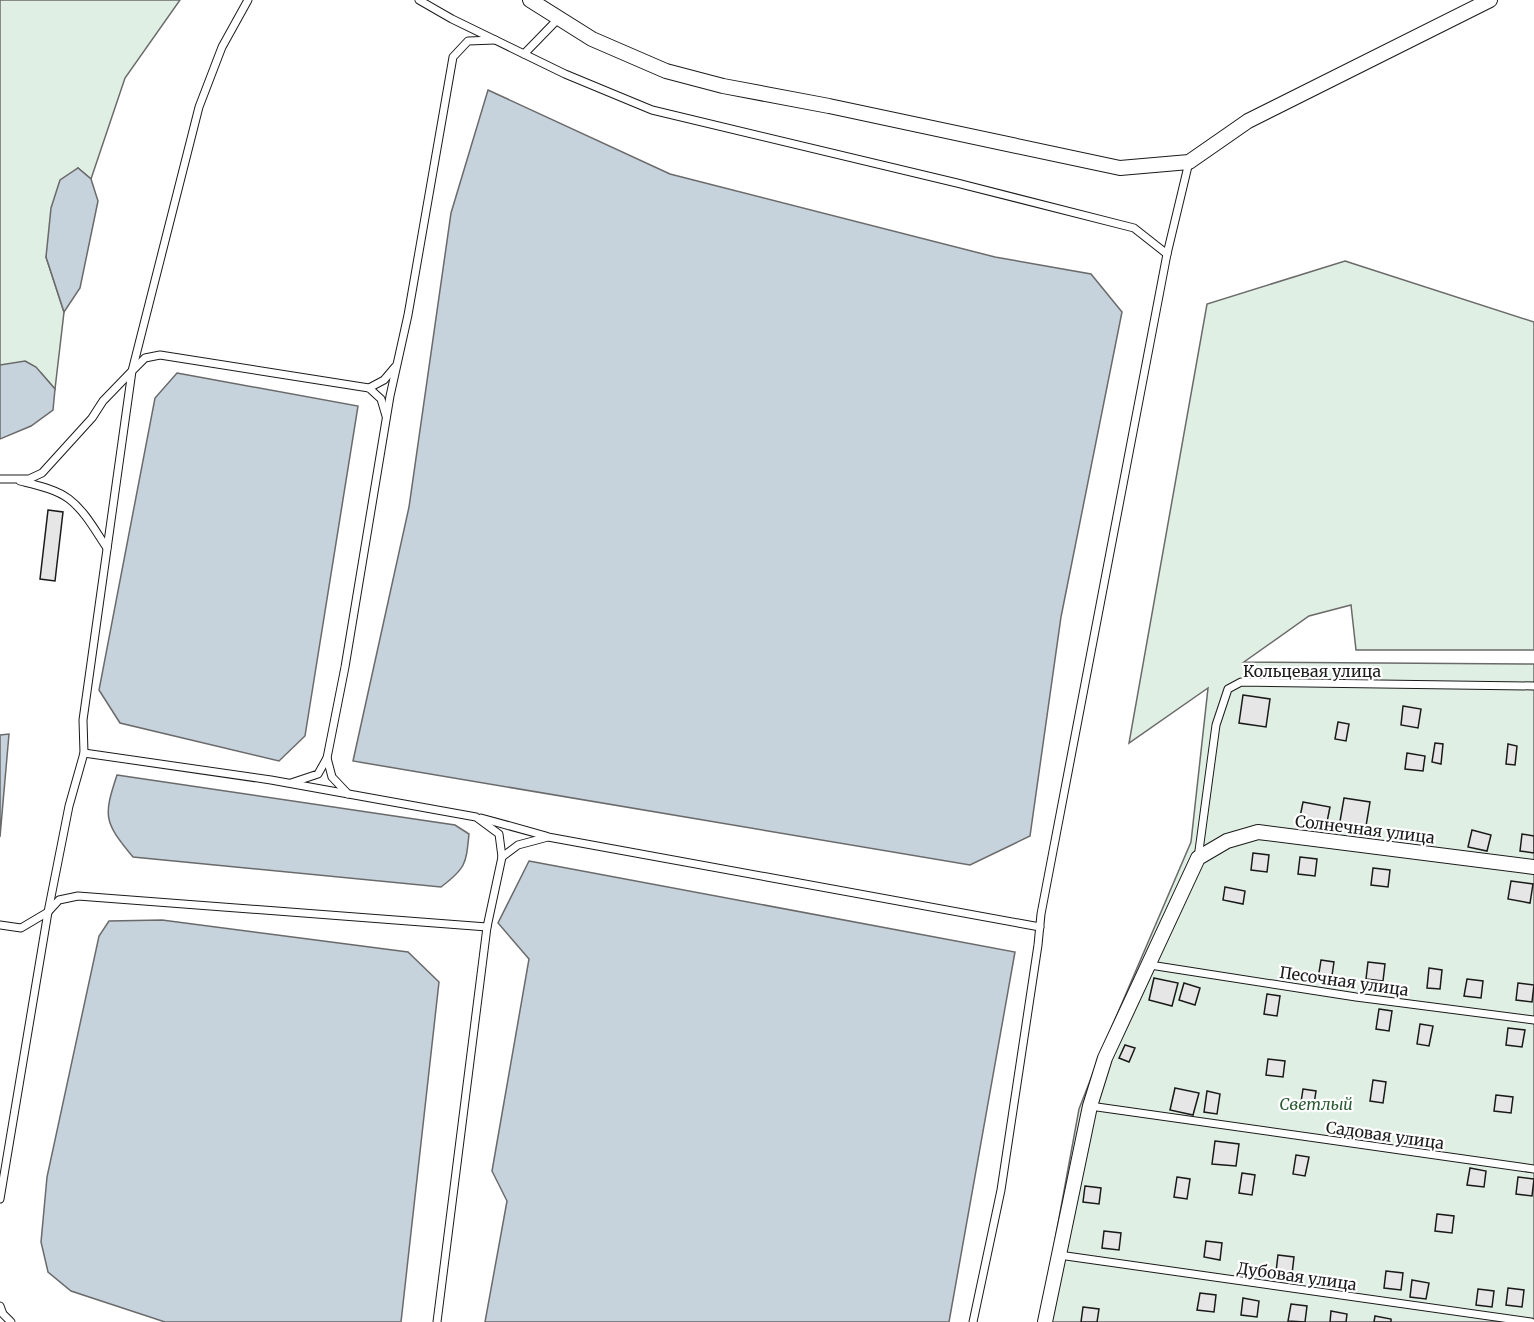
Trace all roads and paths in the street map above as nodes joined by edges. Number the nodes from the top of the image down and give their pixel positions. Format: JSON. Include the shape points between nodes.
{"nodes":[{"id":1,"x":248,"y":0,"type":"edge"},
{"id":2,"x":419,"y":0,"type":"edge"},
{"id":3,"x":530,"y":0,"type":"edge"},
{"id":4,"x":1490,"y":0,"type":"edge"},
{"id":5,"x":559,"y":18,"type":"junction"},
{"id":6,"x":495,"y":40,"type":"junction"},
{"id":7,"x":524,"y":54,"type":"junction"},
{"id":8,"x":1189,"y":162,"type":"junction"},
{"id":9,"x":1167,"y":254,"type":"junction"},
{"id":10,"x":397,"y":366,"type":"junction"},
{"id":11,"x":132,"y":371,"type":"junction"},
{"id":12,"x":369,"y":388,"type":"junction"},
{"id":13,"x":386,"y":416,"type":"junction"},
{"id":14,"x":0,"y":479,"type":"edge"},
{"id":15,"x":13,"y":479,"type":"junction"},
{"id":16,"x":107,"y":548,"type":"junction"},
{"id":17,"x":1534,"y":686,"type":"edge"},
{"id":18,"x":84,"y":753,"type":"junction"},
{"id":19,"x":327,"y":758,"type":"junction"},
{"id":20,"x":288,"y":783,"type":"junction"},
{"id":21,"x":350,"y":795,"type":"junction"},
{"id":22,"x":476,"y":817,"type":"junction"},
{"id":23,"x":548,"y":837,"type":"junction"},
{"id":24,"x":502,"y":857,"type":"junction"},
{"id":25,"x":1198,"y":858,"type":"junction"},
{"id":26,"x":1534,"y":867,"type":"edge"},
{"id":27,"x":48,"y":912,"type":"junction"},
{"id":28,"x":0,"y":926,"type":"edge"},
{"id":29,"x":487,"y":927,"type":"junction"},
{"id":30,"x":1040,"y":927,"type":"junction"},
{"id":31,"x":1150,"y":964,"type":"junction"},
{"id":32,"x":1534,"y":1020,"type":"edge"},
{"id":33,"x":1090,"y":1106,"type":"junction"},
{"id":34,"x":1534,"y":1169,"type":"edge"},
{"id":35,"x":0,"y":1199,"type":"edge"},
{"id":36,"x":1059,"y":1255,"type":"junction"},
{"id":37,"x":0,"y":1306,"type":"edge"},
{"id":38,"x":11,"y":1322,"type":"edge"},
{"id":39,"x":436,"y":1322,"type":"edge"},
{"id":40,"x":973,"y":1322,"type":"edge"},
{"id":41,"x":1045,"y":1322,"type":"edge"},
{"id":42,"x":1531,"y":1322,"type":"edge"}],
"edges":[{"from":1,"to":11,"type":"lane","via":[[222,47],[199,106]]},
{"from":2,"to":6,"type":"lane"},
{"from":3,"to":5,"type":"street"},
{"from":4,"to":8,"type":"street","via":[[1248,121]]},
{"from":5,"to":7,"type":"lane"},
{"from":5,"to":8,"type":"street","via":[[592,39],[666,71],[723,86],[1120,168]]},
{"from":6,"to":7,"type":"lane"},
{"from":6,"to":10,"type":"lane","via":[[468,41],[453,57]]},
{"from":7,"to":9,"type":"lane","via":[[652,110],[1134,228]]},
{"from":8,"to":9,"type":"lane"},
{"from":9,"to":30,"type":"lane"},
{"from":10,"to":12,"type":"lane"},
{"from":10,"to":13,"type":"lane"},
{"from":11,"to":12,"type":"lane","via":[[145,358],[160,355]]},
{"from":11,"to":15,"type":"lane","via":[[42,473]]},
{"from":11,"to":16,"type":"lane"},
{"from":12,"to":13,"type":"lane","via":[[381,399]]},
{"from":13,"to":19,"type":"lane"},
{"from":14,"to":15,"type":"lane"},
{"from":15,"to":16,"type":"lane","via":[[69,499]]},
{"from":16,"to":18,"type":"lane","via":[[83,720]]},
{"from":17,"to":25,"type":"lane","name":"Кольцевая улица","via":[[1241,682],[1228,689],[1216,725]]},
{"from":18,"to":20,"type":"lane"},
{"from":18,"to":27,"type":"lane"},
{"from":19,"to":20,"type":"lane","via":[[318,774]]},
{"from":19,"to":21,"type":"lane","via":[[332,777]]},
{"from":20,"to":21,"type":"lane"},
{"from":21,"to":22,"type":"lane"},
{"from":22,"to":23,"type":"lane"},
{"from":22,"to":24,"type":"lane","via":[[499,834]]},
{"from":23,"to":24,"type":"lane","via":[[518,844]]},
{"from":23,"to":30,"type":"lane"},
{"from":24,"to":29,"type":"lane"},
{"from":25,"to":26,"type":"street","name":"Солнечная улица","via":[[1227,840],[1258,832]]},
{"from":25,"to":31,"type":"street"},
{"from":27,"to":28,"type":"lane","via":[[21,928]]},
{"from":27,"to":29,"type":"lane","via":[[59,900],[78,896]]},
{"from":27,"to":35,"type":"lane"},
{"from":29,"to":39,"type":"lane"},
{"from":30,"to":40,"type":"lane","via":[[1001,1190]]},
{"from":31,"to":32,"type":"lane","name":"Песочная улица"},
{"from":31,"to":33,"type":"street","via":[[1106,1058]]},
{"from":33,"to":34,"type":"lane","name":"Садовая улица"},
{"from":33,"to":36,"type":"street"},
{"from":36,"to":41,"type":"street"},
{"from":36,"to":42,"type":"lane","name":"Дубовая улица"},
{"from":37,"to":38,"type":"lane"}]}
